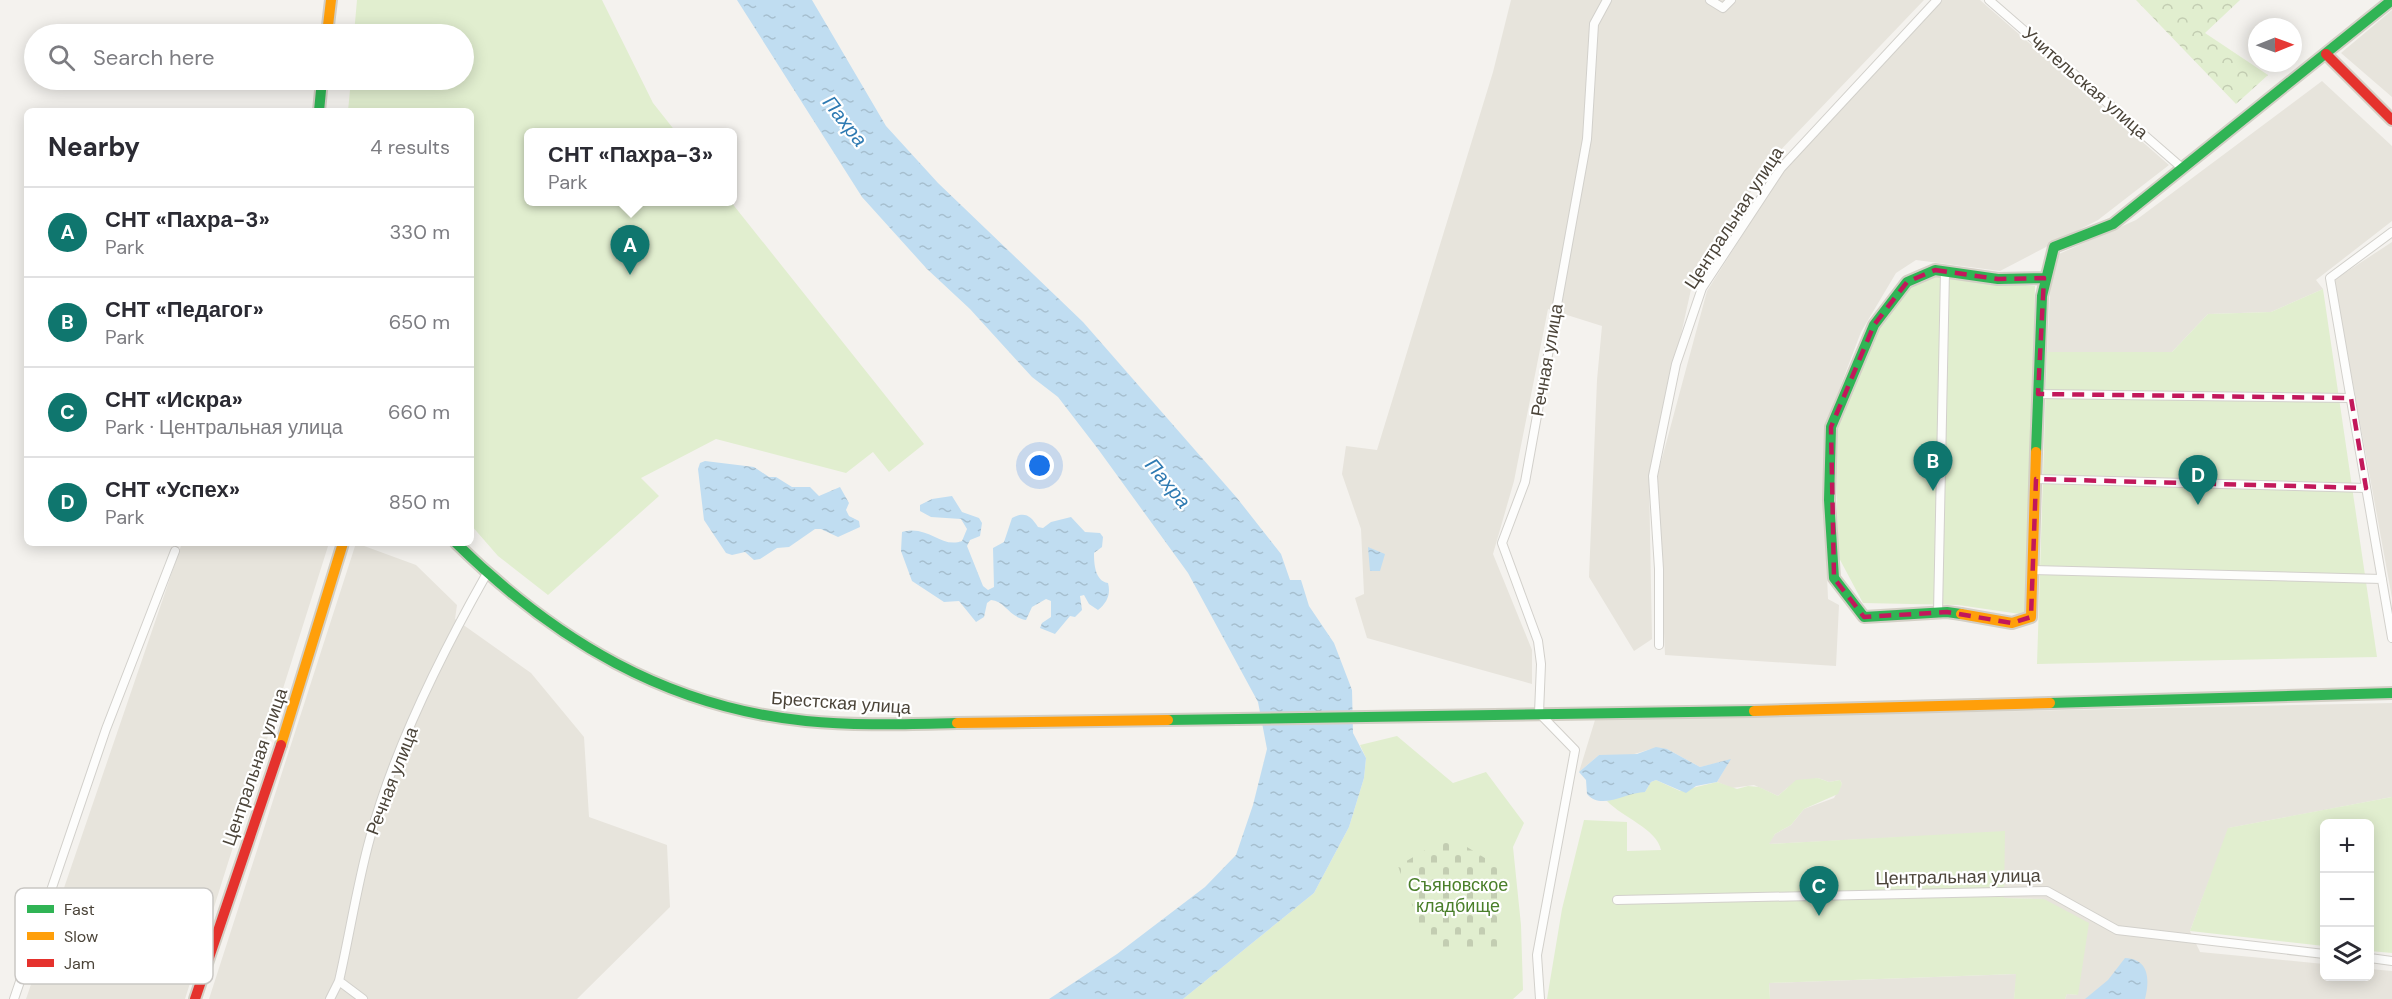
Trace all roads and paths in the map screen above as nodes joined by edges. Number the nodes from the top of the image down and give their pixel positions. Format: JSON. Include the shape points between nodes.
{"nodes":[{"id":1,"x":331,"y":0,"type":"edge"},
{"id":2,"x":1607,"y":0,"type":"edge"},
{"id":3,"x":1710,"y":0,"type":"edge"},
{"id":4,"x":1731,"y":0,"type":"edge"},
{"id":5,"x":1937,"y":0,"type":"edge"},
{"id":6,"x":1989,"y":0,"type":"edge"},
{"id":7,"x":2392,"y":0,"type":"edge"},
{"id":8,"x":328,"y":24,"type":"edge"},
{"id":9,"x":2326,"y":54,"type":"junction"},
{"id":10,"x":321,"y":90,"type":"edge"},
{"id":11,"x":319,"y":108,"type":"edge"},
{"id":12,"x":2392,"y":120,"type":"edge"},
{"id":13,"x":2181,"y":167,"type":"junction"},
{"id":14,"x":2392,"y":232,"type":"edge"},
{"id":15,"x":1945,"y":271,"type":"junction"},
{"id":16,"x":2044,"y":278,"type":"junction"},
{"id":17,"x":2038,"y":394,"type":"junction"},
{"id":18,"x":2351,"y":398,"type":"junction"},
{"id":19,"x":2036,"y":479,"type":"junction"},
{"id":20,"x":2366,"y":488,"type":"junction"},
{"id":21,"x":342,"y":546,"type":"edge"},
{"id":22,"x":459,"y":546,"type":"edge"},
{"id":23,"x":175,"y":551,"type":"dead end"},
{"id":24,"x":2033,"y":570,"type":"junction"},
{"id":25,"x":486,"y":574,"type":"junction"},
{"id":26,"x":2382,"y":579,"type":"junction"},
{"id":27,"x":1938,"y":613,"type":"junction"},
{"id":28,"x":2392,"y":638,"type":"edge"},
{"id":29,"x":1659,"y":645,"type":"dead end"},
{"id":30,"x":2392,"y":693,"type":"edge"},
{"id":31,"x":1539,"y":713,"type":"junction"},
{"id":32,"x":52,"y":888,"type":"edge"},
{"id":33,"x":1617,"y":900,"type":"dead end"},
{"id":34,"x":213,"y":946,"type":"edge"},
{"id":35,"x":2320,"y":953,"type":"edge"},
{"id":36,"x":2374,"y":959,"type":"edge"},
{"id":37,"x":2392,"y":961,"type":"edge"},
{"id":38,"x":339,"y":981,"type":"junction"},
{"id":39,"x":19,"y":984,"type":"edge"},
{"id":40,"x":200,"y":984,"type":"edge"},
{"id":41,"x":14,"y":999,"type":"edge"},
{"id":42,"x":195,"y":999,"type":"edge"},
{"id":43,"x":330,"y":999,"type":"edge"},
{"id":44,"x":363,"y":999,"type":"edge"},
{"id":45,"x":1540,"y":999,"type":"edge"}],
"edges":[{"from":1,"to":8,"type":"main road"},
{"from":2,"to":31,"type":"street","name":"Речная улица","via":[[1594,24],[1587,139],[1525,482],[1502,543],[1538,641]]},
{"from":3,"to":4,"type":"street","via":[[1723,8]]},
{"from":5,"to":29,"type":"street","name":"Центральная улица","via":[[1781,168],[1702,288],[1676,364],[1653,476]]},
{"from":6,"to":13,"type":"street","name":"Учительская улица"},
{"from":7,"to":9,"type":"main road"},
{"from":9,"to":12,"type":"main road"},
{"from":9,"to":13,"type":"main road"},
{"from":10,"to":11,"type":"main road"},
{"from":13,"to":16,"type":"main road","via":[[2114,224],[2054,247]]},
{"from":14,"to":18,"type":"street","via":[[2330,278]]},
{"from":15,"to":16,"type":"main road","via":[[1998,279]]},
{"from":15,"to":27,"type":"street"},
{"from":15,"to":27,"type":"main road","via":[[1935,270],[1907,282],[1874,325],[1831,427],[1829,500],[1834,578],[1864,617]]},
{"from":16,"to":17,"type":"main road"},
{"from":17,"to":18,"type":"street"},
{"from":17,"to":19,"type":"main road"},
{"from":18,"to":20,"type":"street"},
{"from":19,"to":20,"type":"street"},
{"from":19,"to":24,"type":"main road"},
{"from":20,"to":26,"type":"street"},
{"from":21,"to":34,"type":"main road","name":"Центральная улица","via":[[280,750]]},
{"from":22,"to":25,"type":"main road","name":"Брестская улица"},
{"from":23,"to":32,"type":"street","via":[[106,729]]},
{"from":24,"to":26,"type":"street"},
{"from":24,"to":27,"type":"main road","via":[[2031,617],[2012,623]]},
{"from":25,"to":31,"type":"main road","name":"Брестская улица","via":[[523,606],[605,659],[682,694],[804,721],[1167,721]]},
{"from":25,"to":38,"type":"street","name":"Речная улица","via":[[460,620],[393,769],[370,838]]},
{"from":26,"to":28,"type":"street"},
{"from":30,"to":31,"type":"main road","name":"Брестская улица","via":[[1720,712]]},
{"from":31,"to":45,"type":"street","via":[[1575,750],[1537,955]]},
{"from":33,"to":35,"type":"street","name":"Центральная улица","via":[[2047,891],[2117,930]]},
{"from":36,"to":37,"type":"street"},
{"from":38,"to":43,"type":"street","name":"Речная улица"},
{"from":38,"to":44,"type":"street"},
{"from":39,"to":41,"type":"street"},
{"from":40,"to":42,"type":"main road","name":"Центральная улица"}]}
